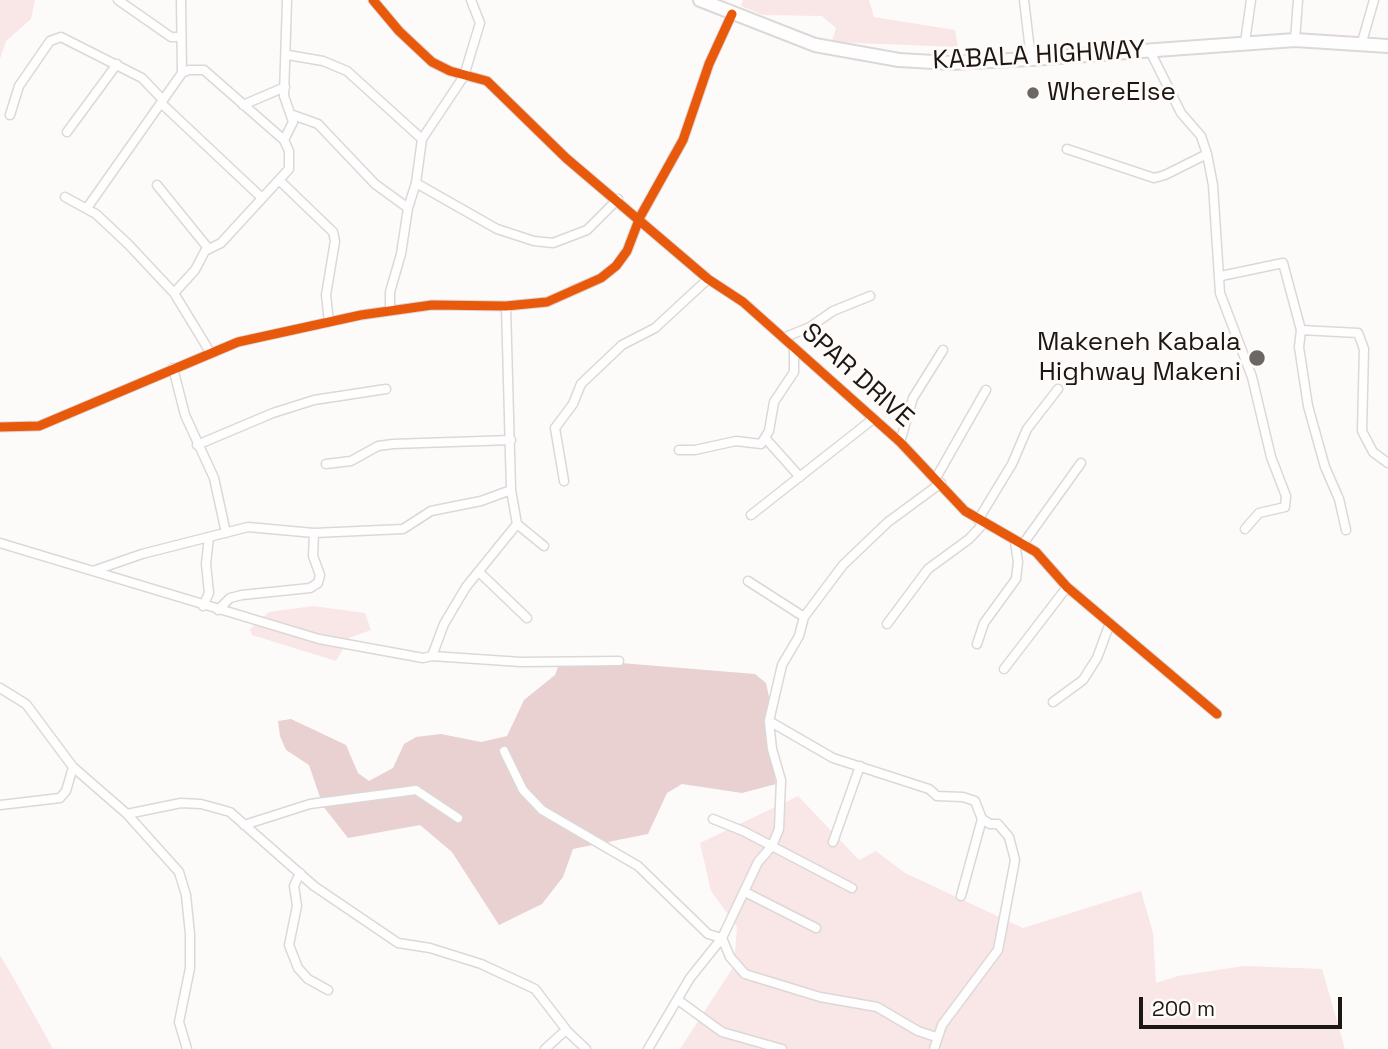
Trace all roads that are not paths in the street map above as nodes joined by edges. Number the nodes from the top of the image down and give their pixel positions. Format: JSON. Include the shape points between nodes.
{"nodes":[{"id":1,"x":118,"y":0,"type":"edge"},
{"id":2,"x":181,"y":0,"type":"edge"},
{"id":3,"x":287,"y":0,"type":"edge"},
{"id":4,"x":373,"y":0,"type":"edge"},
{"id":5,"x":471,"y":0,"type":"edge"},
{"id":6,"x":699,"y":0,"type":"edge"},
{"id":7,"x":1024,"y":0,"type":"edge"},
{"id":8,"x":1251,"y":0,"type":"edge"},
{"id":9,"x":1298,"y":0,"type":"edge"},
{"id":10,"x":1374,"y":0,"type":"edge"},
{"id":11,"x":732,"y":14,"type":"junction"},
{"id":12,"x":181,"y":37,"type":"junction"},
{"id":13,"x":1295,"y":40,"type":"junction"},
{"id":14,"x":1362,"y":42,"type":"junction"},
{"id":15,"x":1245,"y":43,"type":"junction"},
{"id":16,"x":1388,"y":46,"type":"edge"},
{"id":17,"x":1150,"y":51,"type":"junction"},
{"id":18,"x":288,"y":55,"type":"junction"},
{"id":19,"x":1031,"y":60,"type":"junction"},
{"id":20,"x":117,"y":64,"type":"junction"},
{"id":21,"x":182,"y":73,"type":"junction"},
{"id":22,"x":464,"y":76,"type":"junction"},
{"id":23,"x":285,"y":87,"type":"junction"},
{"id":24,"x":162,"y":101,"type":"junction"},
{"id":25,"x":243,"y":105,"type":"junction"},
{"id":26,"x":293,"y":114,"type":"junction"},
{"id":27,"x":10,"y":115,"type":"dead end"},
{"id":28,"x":67,"y":132,"type":"dead end"},
{"id":29,"x":422,"y":139,"type":"junction"},
{"id":30,"x":284,"y":141,"type":"junction"},
{"id":31,"x":1068,"y":149,"type":"dead end"},
{"id":32,"x":1207,"y":154,"type":"junction"},
{"id":33,"x":279,"y":180,"type":"junction"},
{"id":34,"x":416,"y":183,"type":"junction"},
{"id":35,"x":157,"y":185,"type":"dead end"},
{"id":36,"x":65,"y":197,"type":"dead end"},
{"id":37,"x":262,"y":198,"type":"junction"},
{"id":38,"x":618,"y":199,"type":"junction"},
{"id":39,"x":87,"y":208,"type":"junction"},
{"id":40,"x":408,"y":208,"type":"junction"},
{"id":41,"x":640,"y":218,"type":"junction"},
{"id":42,"x":208,"y":248,"type":"junction"},
{"id":43,"x":1221,"y":276,"type":"junction"},
{"id":44,"x":708,"y":279,"type":"junction"},
{"id":45,"x":174,"y":293,"type":"junction"},
{"id":46,"x":870,"y":296,"type":"dead end"},
{"id":47,"x":506,"y":306,"type":"junction"},
{"id":48,"x":390,"y":312,"type":"junction"},
{"id":49,"x":329,"y":322,"type":"junction"},
{"id":50,"x":1301,"y":330,"type":"junction"},
{"id":51,"x":783,"y":338,"type":"junction"},
{"id":52,"x":794,"y":348,"type":"junction"},
{"id":53,"x":943,"y":350,"type":"dead end"},
{"id":54,"x":210,"y":352,"type":"junction"},
{"id":55,"x":173,"y":368,"type":"junction"},
{"id":56,"x":386,"y":388,"type":"dead end"},
{"id":57,"x":1058,"y":389,"type":"dead end"},
{"id":58,"x":986,"y":390,"type":"dead end"},
{"id":59,"x":873,"y":419,"type":"junction"},
{"id":60,"x":0,"y":427,"type":"edge"},
{"id":61,"x":766,"y":439,"type":"junction"},
{"id":62,"x":511,"y":440,"type":"junction"},
{"id":63,"x":900,"y":442,"type":"junction"},
{"id":64,"x":197,"y":445,"type":"junction"},
{"id":65,"x":679,"y":450,"type":"dead end"},
{"id":66,"x":1081,"y":463,"type":"dead end"},
{"id":67,"x":1388,"y":463,"type":"edge"},
{"id":68,"x":326,"y":464,"type":"dead end"},
{"id":69,"x":800,"y":477,"type":"junction"},
{"id":70,"x":564,"y":481,"type":"dead end"},
{"id":71,"x":938,"y":481,"type":"junction"},
{"id":72,"x":511,"y":490,"type":"junction"},
{"id":73,"x":751,"y":515,"type":"dead end"},
{"id":74,"x":981,"y":522,"type":"junction"},
{"id":75,"x":517,"y":524,"type":"junction"},
{"id":76,"x":1245,"y":529,"type":"dead end"},
{"id":77,"x":1346,"y":530,"type":"dead end"},
{"id":78,"x":226,"y":533,"type":"junction"},
{"id":79,"x":314,"y":533,"type":"junction"},
{"id":80,"x":209,"y":537,"type":"junction"},
{"id":81,"x":0,"y":543,"type":"edge"},
{"id":82,"x":1019,"y":543,"type":"junction"},
{"id":83,"x":544,"y":546,"type":"dead end"},
{"id":84,"x":90,"y":572,"type":"junction"},
{"id":85,"x":478,"y":572,"type":"junction"},
{"id":86,"x":748,"y":581,"type":"dead end"},
{"id":87,"x":1067,"y":587,"type":"junction"},
{"id":88,"x":203,"y":606,"type":"junction"},
{"id":89,"x":218,"y":610,"type":"junction"},
{"id":90,"x":804,"y":617,"type":"junction"},
{"id":91,"x":527,"y":618,"type":"dead end"},
{"id":92,"x":1110,"y":623,"type":"junction"},
{"id":93,"x":887,"y":624,"type":"dead end"},
{"id":94,"x":977,"y":644,"type":"dead end"},
{"id":95,"x":432,"y":656,"type":"junction"},
{"id":96,"x":619,"y":661,"type":"dead end"},
{"id":97,"x":1004,"y":669,"type":"dead end"},
{"id":98,"x":0,"y":688,"type":"edge"},
{"id":99,"x":1052,"y":702,"type":"dead end"},
{"id":100,"x":1217,"y":713,"type":"dead end"},
{"id":101,"x":769,"y":720,"type":"junction"},
{"id":102,"x":504,"y":751,"type":"dead end"},
{"id":103,"x":860,"y":766,"type":"junction"},
{"id":104,"x":73,"y":767,"type":"junction"},
{"id":105,"x":0,"y":806,"type":"edge"},
{"id":106,"x":127,"y":814,"type":"junction"},
{"id":107,"x":458,"y":818,"type":"dead end"},
{"id":108,"x":713,"y":819,"type":"dead end"},
{"id":109,"x":982,"y":819,"type":"junction"},
{"id":110,"x":244,"y":825,"type":"junction"},
{"id":111,"x":833,"y":842,"type":"dead end"},
{"id":112,"x":772,"y":846,"type":"junction"},
{"id":113,"x":300,"y":873,"type":"junction"},
{"id":114,"x":852,"y":888,"type":"dead end"},
{"id":115,"x":745,"y":892,"type":"junction"},
{"id":116,"x":961,"y":896,"type":"dead end"},
{"id":117,"x":817,"y":928,"type":"dead end"},
{"id":118,"x":722,"y":938,"type":"junction"},
{"id":119,"x":328,"y":990,"type":"dead end"},
{"id":120,"x":678,"y":1000,"type":"junction"},
{"id":121,"x":566,"y":1030,"type":"junction"},
{"id":122,"x":936,"y":1037,"type":"junction"},
{"id":123,"x":187,"y":1049,"type":"edge"},
{"id":124,"x":545,"y":1049,"type":"edge"},
{"id":125,"x":586,"y":1049,"type":"edge"},
{"id":126,"x":648,"y":1049,"type":"edge"},
{"id":127,"x":782,"y":1049,"type":"edge"},
{"id":128,"x":934,"y":1049,"type":"edge"}],
"edges":[{"from":1,"to":12,"type":"street","via":[[171,37]]},
{"from":2,"to":12,"type":"street"},
{"from":3,"to":18,"type":"street"},
{"from":4,"to":22,"type":"street","name":"SPAR DRIVE","via":[[432,62]]},
{"from":5,"to":22,"type":"street","via":[[480,23]]},
{"from":6,"to":11,"type":"main road","name":"KABALA HIGHWAY"},
{"from":7,"to":19,"type":"street"},
{"from":8,"to":15,"type":"street"},
{"from":9,"to":13,"type":"street"},
{"from":10,"to":14,"type":"street"},
{"from":11,"to":19,"type":"main road","name":"KABALA HIGHWAY","via":[[785,35],[860,55],[951,63]]},
{"from":11,"to":41,"type":"street","via":[[682,140]]},
{"from":12,"to":21,"type":"street"},
{"from":13,"to":14,"type":"main road","name":"KABALA HIGHWAY"},
{"from":13,"to":15,"type":"main road","name":"KABALA HIGHWAY"},
{"from":14,"to":16,"type":"main road","name":"KABALA HIGHWAY"},
{"from":15,"to":17,"type":"main road","name":"KABALA HIGHWAY"},
{"from":17,"to":19,"type":"main road","name":"KABALA HIGHWAY"},
{"from":17,"to":32,"type":"street"},
{"from":18,"to":23,"type":"street"},
{"from":18,"to":29,"type":"street","via":[[347,71]]},
{"from":20,"to":24,"type":"street","via":[[142,78]]},
{"from":20,"to":27,"type":"street","via":[[55,37],[19,86]]},
{"from":20,"to":28,"type":"street"},
{"from":21,"to":24,"type":"street"},
{"from":21,"to":25,"type":"street","via":[[204,70]]},
{"from":22,"to":29,"type":"street"},
{"from":22,"to":38,"type":"street","name":"SPAR DRIVE","via":[[487,81],[566,158]]},
{"from":23,"to":25,"type":"street"},
{"from":23,"to":26,"type":"street","via":[[286,106]]},
{"from":24,"to":37,"type":"street"},
{"from":24,"to":39,"type":"street"},
{"from":25,"to":30,"type":"street"},
{"from":26,"to":30,"type":"street"},
{"from":26,"to":40,"type":"street","via":[[325,130],[375,184]]},
{"from":29,"to":34,"type":"street"},
{"from":30,"to":33,"type":"street","via":[[289,169]]},
{"from":31,"to":32,"type":"street","via":[[1154,177]]},
{"from":32,"to":43,"type":"street"},
{"from":33,"to":37,"type":"street"},
{"from":33,"to":49,"type":"street","via":[[333,232],[326,295]]},
{"from":34,"to":38,"type":"street","via":[[497,229],[553,243],[587,230]]},
{"from":34,"to":40,"type":"street"},
{"from":35,"to":42,"type":"street"},
{"from":36,"to":39,"type":"street"},
{"from":37,"to":42,"type":"street","via":[[221,243]]},
{"from":38,"to":41,"type":"street","name":"SPAR DRIVE"},
{"from":39,"to":45,"type":"street"},
{"from":40,"to":48,"type":"street"},
{"from":41,"to":44,"type":"street","name":"SPAR DRIVE"},
{"from":41,"to":47,"type":"street","via":[[627,251],[601,278],[547,302]]},
{"from":42,"to":45,"type":"street"},
{"from":43,"to":50,"type":"street","via":[[1283,263]]},
{"from":43,"to":76,"type":"street","via":[[1220,293],[1252,377],[1286,503],[1259,513]]},
{"from":44,"to":51,"type":"street","name":"SPAR DRIVE","via":[[743,302]]},
{"from":44,"to":70,"type":"street","via":[[655,328],[622,345],[581,384],[555,428]]},
{"from":45,"to":54,"type":"street"},
{"from":46,"to":51,"type":"street"},
{"from":47,"to":48,"type":"street","via":[[432,305]]},
{"from":47,"to":62,"type":"street"},
{"from":48,"to":49,"type":"street"},
{"from":49,"to":54,"type":"street"},
{"from":50,"to":67,"type":"street","via":[[1351,331],[1362,338],[1362,431],[1373,452]]},
{"from":50,"to":77,"type":"street","via":[[1299,347],[1308,406]]},
{"from":51,"to":52,"type":"street","name":"SPAR DRIVE"},
{"from":52,"to":59,"type":"street","name":"SPAR DRIVE"},
{"from":52,"to":61,"type":"street","via":[[794,372],[774,402]]},
{"from":53,"to":63,"type":"street","via":[[913,398]]},
{"from":54,"to":55,"type":"street"},
{"from":55,"to":60,"type":"street","via":[[39,426]]},
{"from":55,"to":64,"type":"street"},
{"from":56,"to":64,"type":"street","via":[[314,400]]},
{"from":57,"to":74,"type":"street","via":[[1027,429]]},
{"from":58,"to":71,"type":"street"},
{"from":59,"to":63,"type":"street","name":"SPAR DRIVE"},
{"from":59,"to":69,"type":"street"},
{"from":61,"to":65,"type":"street","via":[[761,444],[736,441]]},
{"from":61,"to":69,"type":"street"},
{"from":62,"to":68,"type":"street","via":[[393,444],[378,446],[351,461]]},
{"from":62,"to":72,"type":"street"},
{"from":63,"to":71,"type":"street","name":"SPAR DRIVE"},
{"from":64,"to":78,"type":"street","via":[[214,478]]},
{"from":66,"to":82,"type":"street"},
{"from":69,"to":73,"type":"street"},
{"from":71,"to":74,"type":"street","name":"SPAR DRIVE"},
{"from":71,"to":90,"type":"street","via":[[843,565]]},
{"from":72,"to":75,"type":"street"},
{"from":72,"to":79,"type":"street","via":[[430,511],[403,529]]},
{"from":74,"to":82,"type":"street","name":"SPAR DRIVE"},
{"from":74,"to":93,"type":"street","via":[[969,539],[928,569]]},
{"from":75,"to":83,"type":"street"},
{"from":75,"to":85,"type":"street"},
{"from":78,"to":79,"type":"street","via":[[263,526]]},
{"from":78,"to":80,"type":"street"},
{"from":79,"to":89,"type":"street","via":[[318,583],[310,588],[242,594]]},
{"from":80,"to":84,"type":"street"},
{"from":80,"to":88,"type":"street","via":[[209,593]]},
{"from":81,"to":84,"type":"street"},
{"from":82,"to":87,"type":"street","name":"SPAR DRIVE","via":[[1036,552]]},
{"from":82,"to":94,"type":"street","via":[[1016,579],[984,623]]},
{"from":84,"to":88,"type":"street"},
{"from":85,"to":91,"type":"street"},
{"from":85,"to":95,"type":"street","via":[[444,624]]},
{"from":86,"to":90,"type":"street"},
{"from":87,"to":92,"type":"street","name":"SPAR DRIVE"},
{"from":87,"to":97,"type":"street"},
{"from":88,"to":89,"type":"street"},
{"from":89,"to":95,"type":"street","via":[[319,639]]},
{"from":90,"to":101,"type":"street","via":[[782,665]]},
{"from":92,"to":99,"type":"street","via":[[1097,659],[1083,680]]},
{"from":92,"to":100,"type":"street","name":"SPAR DRIVE"},
{"from":95,"to":96,"type":"street"},
{"from":98,"to":104,"type":"street","via":[[26,704]]},
{"from":101,"to":103,"type":"street","via":[[833,758]]},
{"from":101,"to":112,"type":"street","via":[[782,803]]},
{"from":102,"to":118,"type":"street","via":[[523,790],[542,810],[638,866],[708,934]]},
{"from":103,"to":109,"type":"street","via":[[929,789],[937,796],[975,801]]},
{"from":103,"to":111,"type":"street"},
{"from":104,"to":105,"type":"street","via":[[60,798]]},
{"from":104,"to":106,"type":"street"},
{"from":106,"to":110,"type":"street","via":[[181,803],[201,804],[230,813]]},
{"from":106,"to":123,"type":"street","via":[[182,879],[190,957],[179,1022]]},
{"from":107,"to":110,"type":"street","via":[[416,790],[310,804]]},
{"from":108,"to":112,"type":"street"},
{"from":109,"to":116,"type":"street"},
{"from":109,"to":122,"type":"street","via":[[1004,829],[1015,860],[998,950]]},
{"from":110,"to":113,"type":"street"},
{"from":112,"to":114,"type":"street"},
{"from":112,"to":115,"type":"street","via":[[758,862]]},
{"from":113,"to":119,"type":"street","via":[[294,886],[297,906],[289,945],[298,968]]},
{"from":113,"to":121,"type":"street","via":[[333,901],[398,943],[430,948],[529,985]]},
{"from":115,"to":117,"type":"street"},
{"from":115,"to":118,"type":"street"},
{"from":118,"to":120,"type":"street"},
{"from":118,"to":122,"type":"street","via":[[744,974],[820,997],[877,1007]]},
{"from":120,"to":126,"type":"street"},
{"from":120,"to":127,"type":"street","via":[[719,1031]]},
{"from":121,"to":124,"type":"street"},
{"from":121,"to":125,"type":"street"},
{"from":122,"to":128,"type":"street"}]}
